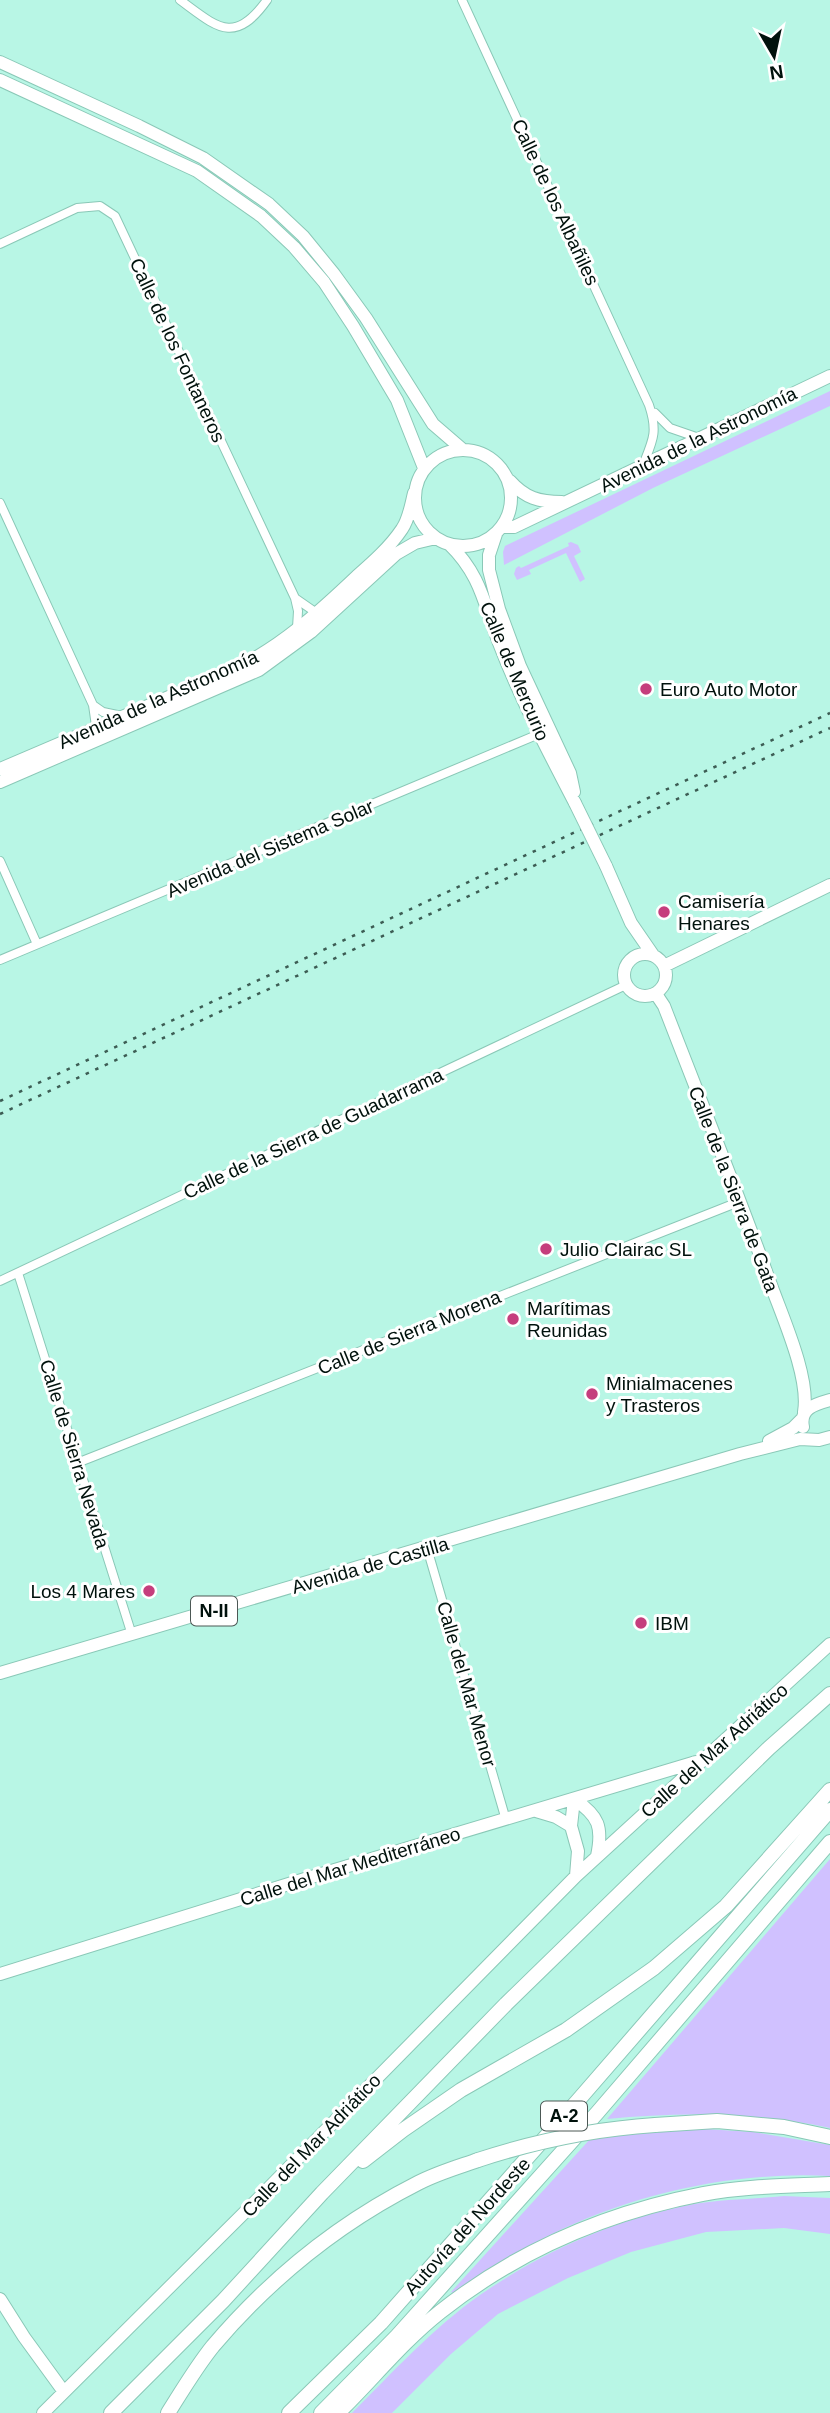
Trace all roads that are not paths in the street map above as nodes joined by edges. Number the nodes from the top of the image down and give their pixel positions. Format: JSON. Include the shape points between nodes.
{"nodes":[{"id":1,"x":180,"y":0,"type":"edge"},
{"id":2,"x":267,"y":0,"type":"edge"},
{"id":3,"x":462,"y":0,"type":"edge"},
{"id":4,"x":0,"y":62,"type":"edge"},
{"id":5,"x":0,"y":79,"type":"edge"},
{"id":6,"x":0,"y":244,"type":"edge"},
{"id":7,"x":830,"y":376,"type":"edge"},
{"id":8,"x":649,"y":405,"type":"junction"},
{"id":9,"x":699,"y":438,"type":"junction"},
{"id":10,"x":462,"y":449,"type":"junction"},
{"id":11,"x":643,"y":465,"type":"junction"},
{"id":12,"x":424,"y":468,"type":"junction"},
{"id":13,"x":508,"y":480,"type":"junction"},
{"id":14,"x":415,"y":493,"type":"junction"},
{"id":15,"x":565,"y":502,"type":"junction"},
{"id":16,"x":0,"y":503,"type":"edge"},
{"id":17,"x":499,"y":530,"type":"junction"},
{"id":18,"x":436,"y":538,"type":"junction"},
{"id":19,"x":449,"y":544,"type":"junction"},
{"id":20,"x":295,"y":598,"type":"junction"},
{"id":21,"x":323,"y":615,"type":"junction"},
{"id":22,"x":297,"y":628,"type":"junction"},
{"id":23,"x":93,"y":705,"type":"junction"},
{"id":24,"x":539,"y":706,"type":"junction"},
{"id":25,"x":122,"y":716,"type":"junction"},
{"id":26,"x":96,"y":726,"type":"junction"},
{"id":27,"x":539,"y":734,"type":"junction"},
{"id":28,"x":72,"y":752,"type":"junction"},
{"id":29,"x":561,"y":752,"type":"junction"},
{"id":30,"x":0,"y":769,"type":"edge"},
{"id":31,"x":0,"y":782,"type":"edge"},
{"id":32,"x":575,"y":803,"type":"junction"},
{"id":33,"x":0,"y":861,"type":"edge"},
{"id":34,"x":830,"y":885,"type":"edge"},
{"id":35,"x":631,"y":923,"type":"junction"},
{"id":36,"x":37,"y":944,"type":"junction"},
{"id":37,"x":653,"y":955,"type":"junction"},
{"id":38,"x":631,"y":959,"type":"junction"},
{"id":39,"x":0,"y":960,"type":"edge"},
{"id":40,"x":664,"y":966,"type":"junction"},
{"id":41,"x":626,"y":985,"type":"junction"},
{"id":42,"x":656,"y":994,"type":"junction"},
{"id":43,"x":741,"y":1201,"type":"junction"},
{"id":44,"x":18,"y":1273,"type":"junction"},
{"id":45,"x":0,"y":1281,"type":"edge"},
{"id":46,"x":805,"y":1387,"type":"junction"},
{"id":47,"x":829,"y":1400,"type":"edge"},
{"id":48,"x":803,"y":1416,"type":"junction"},
{"id":49,"x":830,"y":1437,"type":"edge"},
{"id":50,"x":811,"y":1438,"type":"junction"},
{"id":51,"x":740,"y":1454,"type":"junction"},
{"id":52,"x":77,"y":1462,"type":"junction"},
{"id":53,"x":427,"y":1548,"type":"junction"},
{"id":54,"x":132,"y":1635,"type":"junction"},
{"id":55,"x":830,"y":1644,"type":"edge"},
{"id":56,"x":0,"y":1673,"type":"edge"},
{"id":57,"x":830,"y":1695,"type":"edge"},
{"id":58,"x":701,"y":1760,"type":"junction"},
{"id":59,"x":830,"y":1790,"type":"edge"},
{"id":60,"x":575,"y":1799,"type":"junction"},
{"id":61,"x":830,"y":1810,"type":"edge"},
{"id":62,"x":536,"y":1811,"type":"junction"},
{"id":63,"x":506,"y":1819,"type":"junction"},
{"id":64,"x":571,"y":1826,"type":"junction"},
{"id":65,"x":830,"y":1842,"type":"edge"},
{"id":66,"x":597,"y":1856,"type":"junction"},
{"id":67,"x":576,"y":1876,"type":"junction"},
{"id":68,"x":0,"y":1974,"type":"edge"},
{"id":69,"x":830,"y":2137,"type":"edge"},
{"id":70,"x":830,"y":2183,"type":"edge"},
{"id":71,"x":322,"y":2193,"type":"junction"},
{"id":72,"x":0,"y":2299,"type":"edge"},
{"id":73,"x":64,"y":2392,"type":"junction"},
{"id":74,"x":43,"y":2413,"type":"edge"},
{"id":75,"x":111,"y":2413,"type":"edge"},
{"id":76,"x":167,"y":2413,"type":"edge"},
{"id":77,"x":289,"y":2413,"type":"edge"},
{"id":78,"x":321,"y":2413,"type":"edge"},
{"id":79,"x":338,"y":2413,"type":"edge"}],
"edges":[{"from":1,"to":2,"type":"street","via":[[228,29],[245,24]]},
{"from":3,"to":8,"type":"street","name":"Calle de los Albañiles"},
{"from":4,"to":10,"type":"street","via":[[203,158],[269,204],[334,274],[433,424]]},
{"from":5,"to":12,"type":"street","via":[[197,171],[261,216],[324,282],[353,326],[397,400]]},
{"from":6,"to":20,"type":"street","name":"Calle de los Fontaneros","via":[[77,208],[100,206],[115,216]]},
{"from":7,"to":9,"type":"street","name":"Avenida de la Astronomía"},
{"from":8,"to":9,"type":"street","name":"Calle de los Albañiles","via":[[670,428]]},
{"from":8,"to":11,"type":"street","name":"Calle de los Albañiles","via":[[656,434]]},
{"from":9,"to":11,"type":"street","name":"Avenida de la Astronomía"},
{"from":10,"to":12,"type":"street","via":[[436,457]]},
{"from":10,"to":13,"type":"street","via":[[492,458]]},
{"from":11,"to":15,"type":"street","name":"Avenida de la Astronomía"},
{"from":12,"to":14,"type":"street"},
{"from":13,"to":15,"type":"street","via":[[531,499]]},
{"from":13,"to":17,"type":"street","via":[[511,508]]},
{"from":14,"to":18,"type":"street","via":[[416,511]]},
{"from":14,"to":21,"type":"street","name":"Avenida de la Astronomía","via":[[404,527]]},
{"from":15,"to":17,"type":"street","name":"Avenida de la Astronomía"},
{"from":16,"to":23,"type":"street"},
{"from":17,"to":19,"type":"street","via":[[482,542]]},
{"from":17,"to":24,"type":"street","name":"Calle de Mercurio","via":[[489,555],[489,570],[511,643]]},
{"from":18,"to":19,"type":"street"},
{"from":18,"to":21,"type":"street","name":"Avenida de la Astronomía","via":[[396,554]]},
{"from":19,"to":27,"type":"street","name":"Calle de Mercurio","via":[[476,578]]},
{"from":20,"to":21,"type":"street"},
{"from":20,"to":22,"type":"street","name":"Calle de los Fontaneros"},
{"from":21,"to":22,"type":"street","name":"Avenida de la Astronomía"},
{"from":21,"to":28,"type":"street","name":"Avenida de la Astronomía","via":[[284,653],[247,676]]},
{"from":22,"to":25,"type":"street","name":"Avenida de la Astronomía","via":[[253,660]]},
{"from":23,"to":25,"type":"street"},
{"from":23,"to":26,"type":"street"},
{"from":24,"to":27,"type":"street"},
{"from":24,"to":29,"type":"street","name":"Calle de Mercurio"},
{"from":25,"to":26,"type":"street","name":"Avenida de la Astronomía"},
{"from":26,"to":28,"type":"street"},
{"from":26,"to":30,"type":"street","name":"Avenida de la Astronomía"},
{"from":27,"to":29,"type":"street"},
{"from":27,"to":32,"type":"street","name":"Calle de Mercurio"},
{"from":27,"to":36,"type":"street","name":"Avenida del Sistema Solar"},
{"from":28,"to":31,"type":"street","name":"Avenida de la Astronomía"},
{"from":29,"to":32,"type":"street","name":"Calle de Mercurio"},
{"from":32,"to":35,"type":"street","name":"Calle de Mercurio","bridge":true},
{"from":33,"to":36,"type":"street"},
{"from":34,"to":40,"type":"street"},
{"from":35,"to":37,"type":"street"},
{"from":35,"to":38,"type":"street"},
{"from":36,"to":39,"type":"street","name":"Avenida del Sistema Solar"},
{"from":37,"to":38,"type":"street"},
{"from":37,"to":40,"type":"street"},
{"from":38,"to":41,"type":"street","via":[[624,976]]},
{"from":40,"to":42,"type":"street","via":[[665,983]]},
{"from":41,"to":42,"type":"street","via":[[639,996]]},
{"from":41,"to":44,"type":"street","name":"Calle de la Sierra de Guadarrama"},
{"from":42,"to":43,"type":"street","name":"Calle de la Sierra de Gata"},
{"from":43,"to":46,"type":"street","name":"Calle de la Sierra de Gata"},
{"from":43,"to":52,"type":"street","name":"Calle de Sierra Morena"},
{"from":44,"to":45,"type":"street","name":"Calle de la Sierra de Guadarrama"},
{"from":44,"to":52,"type":"street","name":"Calle de Sierra Nevada"},
{"from":46,"to":47,"type":"street"},
{"from":46,"to":48,"type":"street","name":"Calle de la Sierra de Gata"},
{"from":47,"to":48,"type":"street","number":"N-II","via":[[809,1407]]},
{"from":48,"to":50,"type":"street","via":[[803,1427]]},
{"from":48,"to":51,"type":"street","name":"Avenida de Castilla","number":"N-II","via":[[793,1428]]},
{"from":49,"to":50,"type":"street","number":"N-II"},
{"from":50,"to":51,"type":"street","name":"Avenida de Castilla","number":"N-II"},
{"from":51,"to":53,"type":"street","name":"Avenida de Castilla","number":"N-II"},
{"from":52,"to":54,"type":"street","name":"Calle de Sierra Nevada"},
{"from":53,"to":54,"type":"street","name":"Avenida de Castilla","number":"N-II"},
{"from":53,"to":63,"type":"street","name":"Calle del Mar Menor"},
{"from":54,"to":56,"type":"street","name":"Avenida de Castilla","number":"N-II"},
{"from":55,"to":58,"type":"street","name":"Calle del Mar Adriático"},
{"from":57,"to":71,"type":"highway","via":[[614,1896]]},
{"from":58,"to":60,"type":"street","name":"Calle del Mar Mediterráneo"},
{"from":58,"to":66,"type":"street","name":"Calle del Mar Adriático"},
{"from":59,"to":71,"type":"highway","via":[[726,1906],[654,1968],[566,2030],[461,2090]]},
{"from":60,"to":62,"type":"street","name":"Calle del Mar Mediterráneo"},
{"from":60,"to":64,"type":"street"},
{"from":60,"to":66,"type":"street","via":[[599,1825]]},
{"from":61,"to":77,"type":"highway","name":"Autovía del Nordeste","number":"A-2","via":[[381,2322]]},
{"from":62,"to":63,"type":"street","name":"Calle del Mar Mediterráneo"},
{"from":62,"to":64,"type":"street"},
{"from":63,"to":68,"type":"street","name":"Calle del Mar Mediterráneo"},
{"from":64,"to":67,"type":"street","via":[[578,1851]]},
{"from":65,"to":78,"type":"highway","name":"Autovía del Nordeste","number":"A-2","via":[[597,2113],[397,2336]]},
{"from":66,"to":67,"type":"street","name":"Calle del Mar Adriático"},
{"from":67,"to":73,"type":"street","name":"Calle del Mar Adriático"},
{"from":69,"to":76,"type":"highway","bridge":true,"via":[[717,2121],[617,2127],[521,2146],[420,2181],[370,2209],[305,2256],[212,2348]]},
{"from":70,"to":79,"type":"highway","via":[[705,2194],[629,2211],[566,2236],[440,2312]]},
{"from":71,"to":75,"type":"highway"},
{"from":72,"to":73,"type":"street"},
{"from":73,"to":74,"type":"street","name":"Calle del Mar Adriático"}]}
